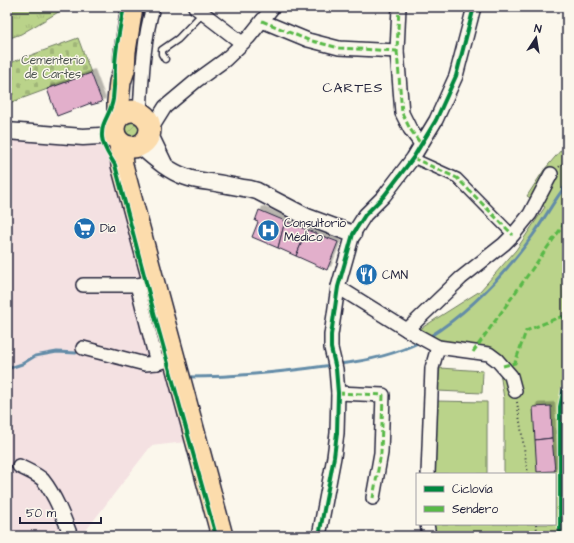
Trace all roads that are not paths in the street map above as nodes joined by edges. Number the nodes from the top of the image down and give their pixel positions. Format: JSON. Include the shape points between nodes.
{"nodes":[{"id":1,"x":273,"y":7,"type":"edge"},
{"id":2,"x":399,"y":7,"type":"edge"},
{"id":3,"x":474,"y":7,"type":"edge"},
{"id":4,"x":199,"y":10,"type":"edge"},
{"id":5,"x":141,"y":13,"type":"edge"},
{"id":6,"x":262,"y":21,"type":"junction"},
{"id":7,"x":242,"y":43,"type":"junction"},
{"id":8,"x":397,"y":51,"type":"junction"},
{"id":9,"x":165,"y":59,"type":"dead end"},
{"id":10,"x":130,"y":129,"type":"junction"},
{"id":11,"x":7,"y":131,"type":"edge"},
{"id":12,"x":421,"y":144,"type":"junction"},
{"id":13,"x":413,"y":158,"type":"junction"},
{"id":14,"x":551,"y":174,"type":"dead end"},
{"id":15,"x":353,"y":234,"type":"junction"},
{"id":16,"x":513,"y":235,"type":"junction"},
{"id":17,"x":145,"y":283,"type":"junction"},
{"id":18,"x":84,"y":285,"type":"dead end"},
{"id":19,"x":338,"y":287,"type":"junction"},
{"id":20,"x":407,"y":330,"type":"junction"},
{"id":21,"x":436,"y":346,"type":"junction"},
{"id":22,"x":83,"y":348,"type":"dead end"},
{"id":23,"x":166,"y":361,"type":"junction"},
{"id":24,"x":515,"y":391,"type":"road end"},
{"id":25,"x":338,"y":393,"type":"junction"},
{"id":26,"x":19,"y":466,"type":"dead end"},
{"id":27,"x":428,"y":473,"type":"edge"},
{"id":28,"x":373,"y":498,"type":"dead end"},
{"id":29,"x":427,"y":525,"type":"edge"},
{"id":30,"x":71,"y":536,"type":"edge"},
{"id":31,"x":222,"y":536,"type":"edge"},
{"id":32,"x":319,"y":536,"type":"edge"},
{"id":33,"x":429,"y":536,"type":"edge"}],
"edges":[{"from":1,"to":6,"type":"street"},
{"from":2,"to":8,"type":"street"},
{"from":3,"to":12,"type":"street","via":[[456,76],[436,120]]},
{"from":4,"to":7,"type":"street"},
{"from":4,"to":9,"type":"lane","via":[[178,39],[162,50]]},
{"from":5,"to":10,"type":"street","via":[[144,56]]},
{"from":5,"to":10,"type":"highway","via":[[125,51],[118,102]]},
{"from":6,"to":7,"type":"street"},
{"from":6,"to":8,"type":"street","via":[[308,40],[339,48]]},
{"from":7,"to":10,"type":"street","via":[[225,60],[165,107]]},
{"from":8,"to":12,"type":"street","via":[[402,113]]},
{"from":10,"to":11,"type":"street","via":[[83,137]]},
{"from":10,"to":15,"type":"street","via":[[174,172],[198,180],[258,191],[307,217]]},
{"from":10,"to":17,"type":"highway","via":[[122,165],[129,190]]},
{"from":12,"to":13,"type":"street"},
{"from":13,"to":15,"type":"street","via":[[384,196],[365,215]]},
{"from":13,"to":16,"type":"street","via":[[457,178]]},
{"from":14,"to":16,"type":"street","via":[[530,214]]},
{"from":15,"to":19,"type":"street"},
{"from":16,"to":20,"type":"street","via":[[461,278]]},
{"from":17,"to":18,"type":"street"},
{"from":17,"to":23,"type":"highway"},
{"from":19,"to":20,"type":"street"},
{"from":19,"to":25,"type":"street","via":[[331,335]]},
{"from":20,"to":21,"type":"street"},
{"from":21,"to":24,"type":"street","via":[[489,354],[511,376]]},
{"from":21,"to":27,"type":"street","via":[[432,368]]},
{"from":22,"to":23,"type":"street","via":[[145,364]]},
{"from":23,"to":31,"type":"highway"},
{"from":25,"to":28,"type":"street","via":[[383,395],[381,453]]},
{"from":25,"to":32,"type":"street","via":[[334,457]]},
{"from":26,"to":30,"type":"street","via":[[42,479],[54,498]]},
{"from":29,"to":33,"type":"street"}]}
